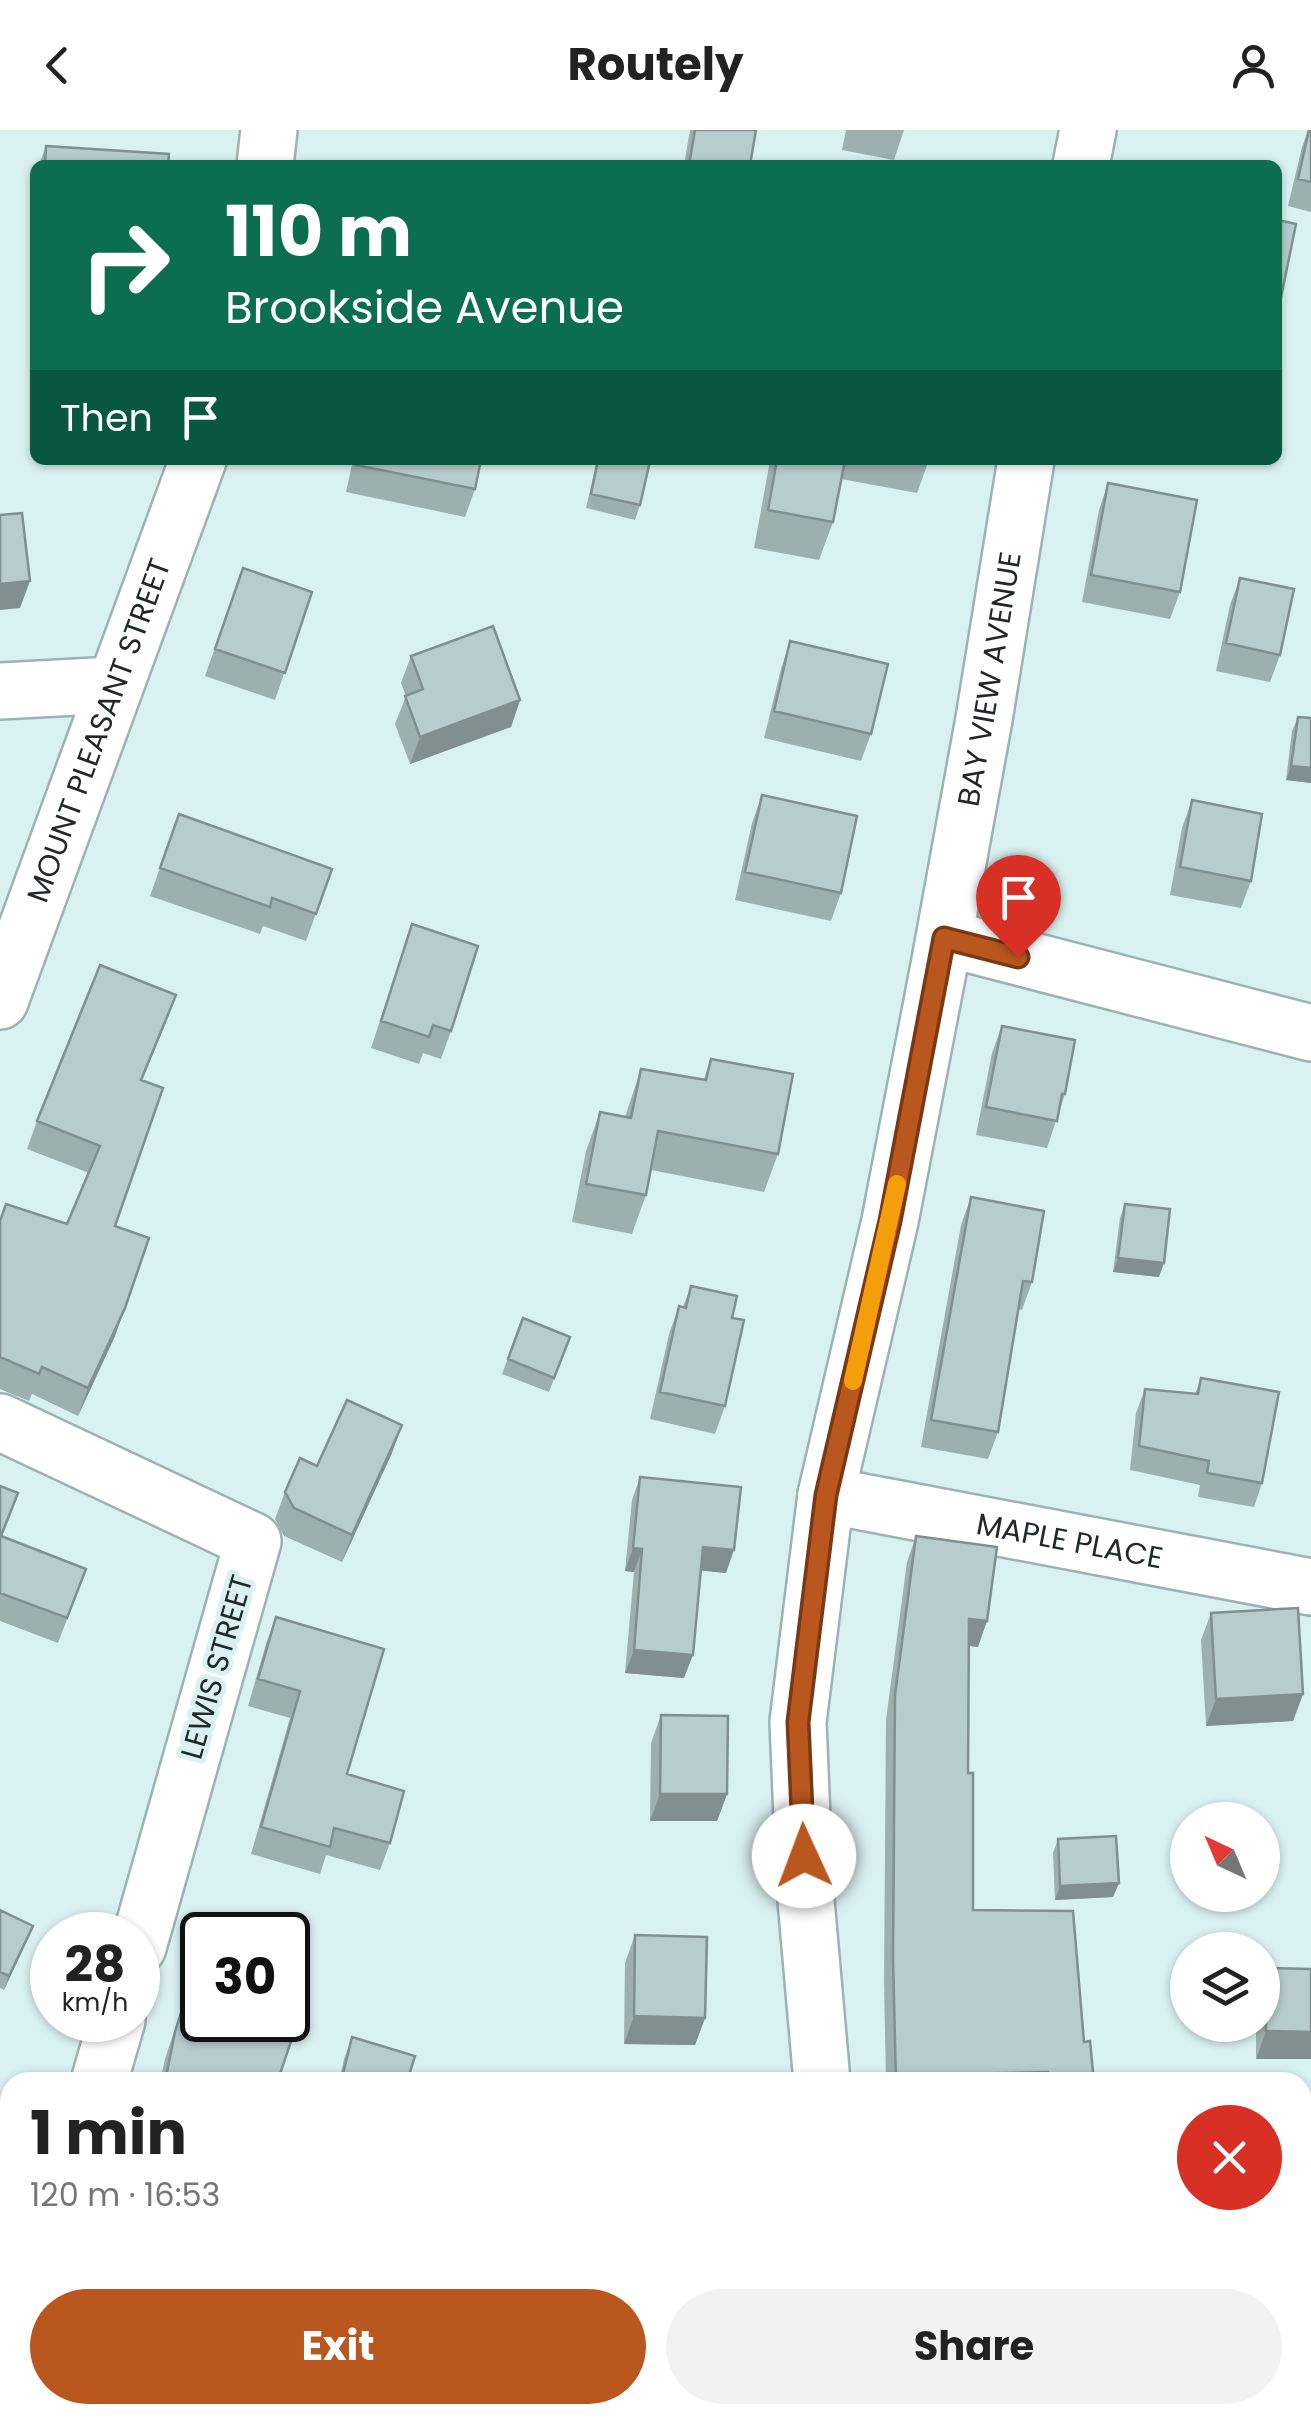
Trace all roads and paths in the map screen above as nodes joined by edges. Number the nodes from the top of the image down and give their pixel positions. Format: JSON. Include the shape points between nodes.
{"nodes":[{"id":1,"x":269,"y":130,"type":"edge"},
{"id":2,"x":1088,"y":130,"type":"edge"},
{"id":3,"x":265,"y":160,"type":"edge"},
{"id":4,"x":1082,"y":160,"type":"edge"},
{"id":5,"x":196,"y":465,"type":"edge"},
{"id":6,"x":1025,"y":465,"type":"edge"},
{"id":7,"x":114,"y":686,"type":"junction"},
{"id":8,"x":0,"y":691,"type":"edge"},
{"id":9,"x":944,"y":938,"type":"junction"},
{"id":10,"x":0,"y":1000,"type":"edge"},
{"id":11,"x":1311,"y":1033,"type":"edge"},
{"id":12,"x":0,"y":1422,"type":"edge"},
{"id":13,"x":826,"y":1495,"type":"junction"},
{"id":14,"x":1311,"y":1587,"type":"edge"},
{"id":15,"x":148,"y":1912,"type":"edge"},
{"id":16,"x":110,"y":2042,"type":"edge"},
{"id":17,"x":102,"y":2072,"type":"edge"},
{"id":18,"x":821,"y":2072,"type":"edge"}],
"edges":[{"from":1,"to":3,"type":"street"},
{"from":2,"to":4,"type":"street"},
{"from":5,"to":7,"type":"street","name":"MOUNT PLEASANT STREET"},
{"from":6,"to":9,"type":"street","name":"BAY VIEW AVENUE"},
{"from":7,"to":8,"type":"street"},
{"from":7,"to":10,"type":"street","name":"MOUNT PLEASANT STREET"},
{"from":9,"to":11,"type":"street"},
{"from":9,"to":13,"type":"street","name":"BAY VIEW AVENUE","via":[[890,1221]]},
{"from":12,"to":15,"type":"street","name":"LEWIS STREET","via":[[253,1541]]},
{"from":13,"to":14,"type":"street","name":"MAPLE PLACE"},
{"from":13,"to":18,"type":"street","name":"BAY VIEW AVENUE","via":[[798,1722]]},
{"from":16,"to":17,"type":"street"}]}
